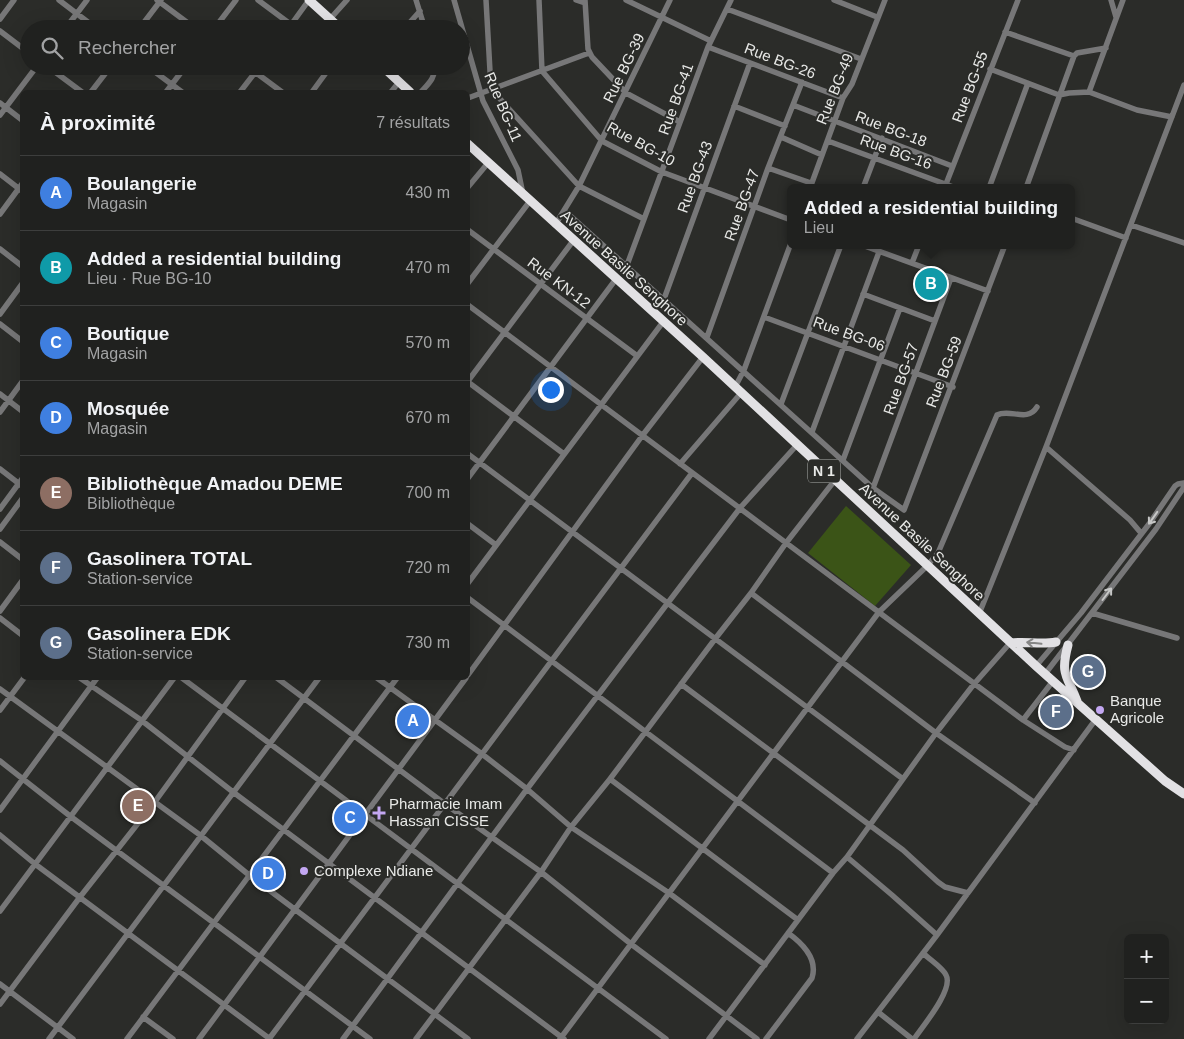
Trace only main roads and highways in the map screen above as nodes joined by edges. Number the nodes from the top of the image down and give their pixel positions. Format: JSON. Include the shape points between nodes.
{"nodes":[{"id":1,"x":309,"y":0,"type":"edge"},
{"id":2,"x":331,"y":20,"type":"edge"},
{"id":3,"x":392,"y":75,"type":"edge"},
{"id":4,"x":408,"y":90,"type":"edge"},
{"id":5,"x":470,"y":146,"type":"edge"},
{"id":6,"x":1056,"y":642,"type":"road end"},
{"id":7,"x":1011,"y":643,"type":"junction"},
{"id":8,"x":1068,"y":645,"type":"road end"},
{"id":9,"x":1078,"y":704,"type":"junction"},
{"id":10,"x":1184,"y":794,"type":"edge"}],
"edges":[{"from":1,"to":2,"type":"highway"},
{"from":3,"to":4,"type":"highway"},
{"from":5,"to":7,"type":"highway","name":"Avenue Basile Senghore","number":"N 1"},
{"from":6,"to":7,"type":"highway","one_way":true},
{"from":7,"to":9,"type":"highway","name":"Avenue Basile Senghore","number":"N 1"},
{"from":8,"to":9,"type":"highway","via":[[1064,673]]},
{"from":9,"to":10,"type":"highway","name":"Avenue Basile Senghore","number":"N 1"}]}
